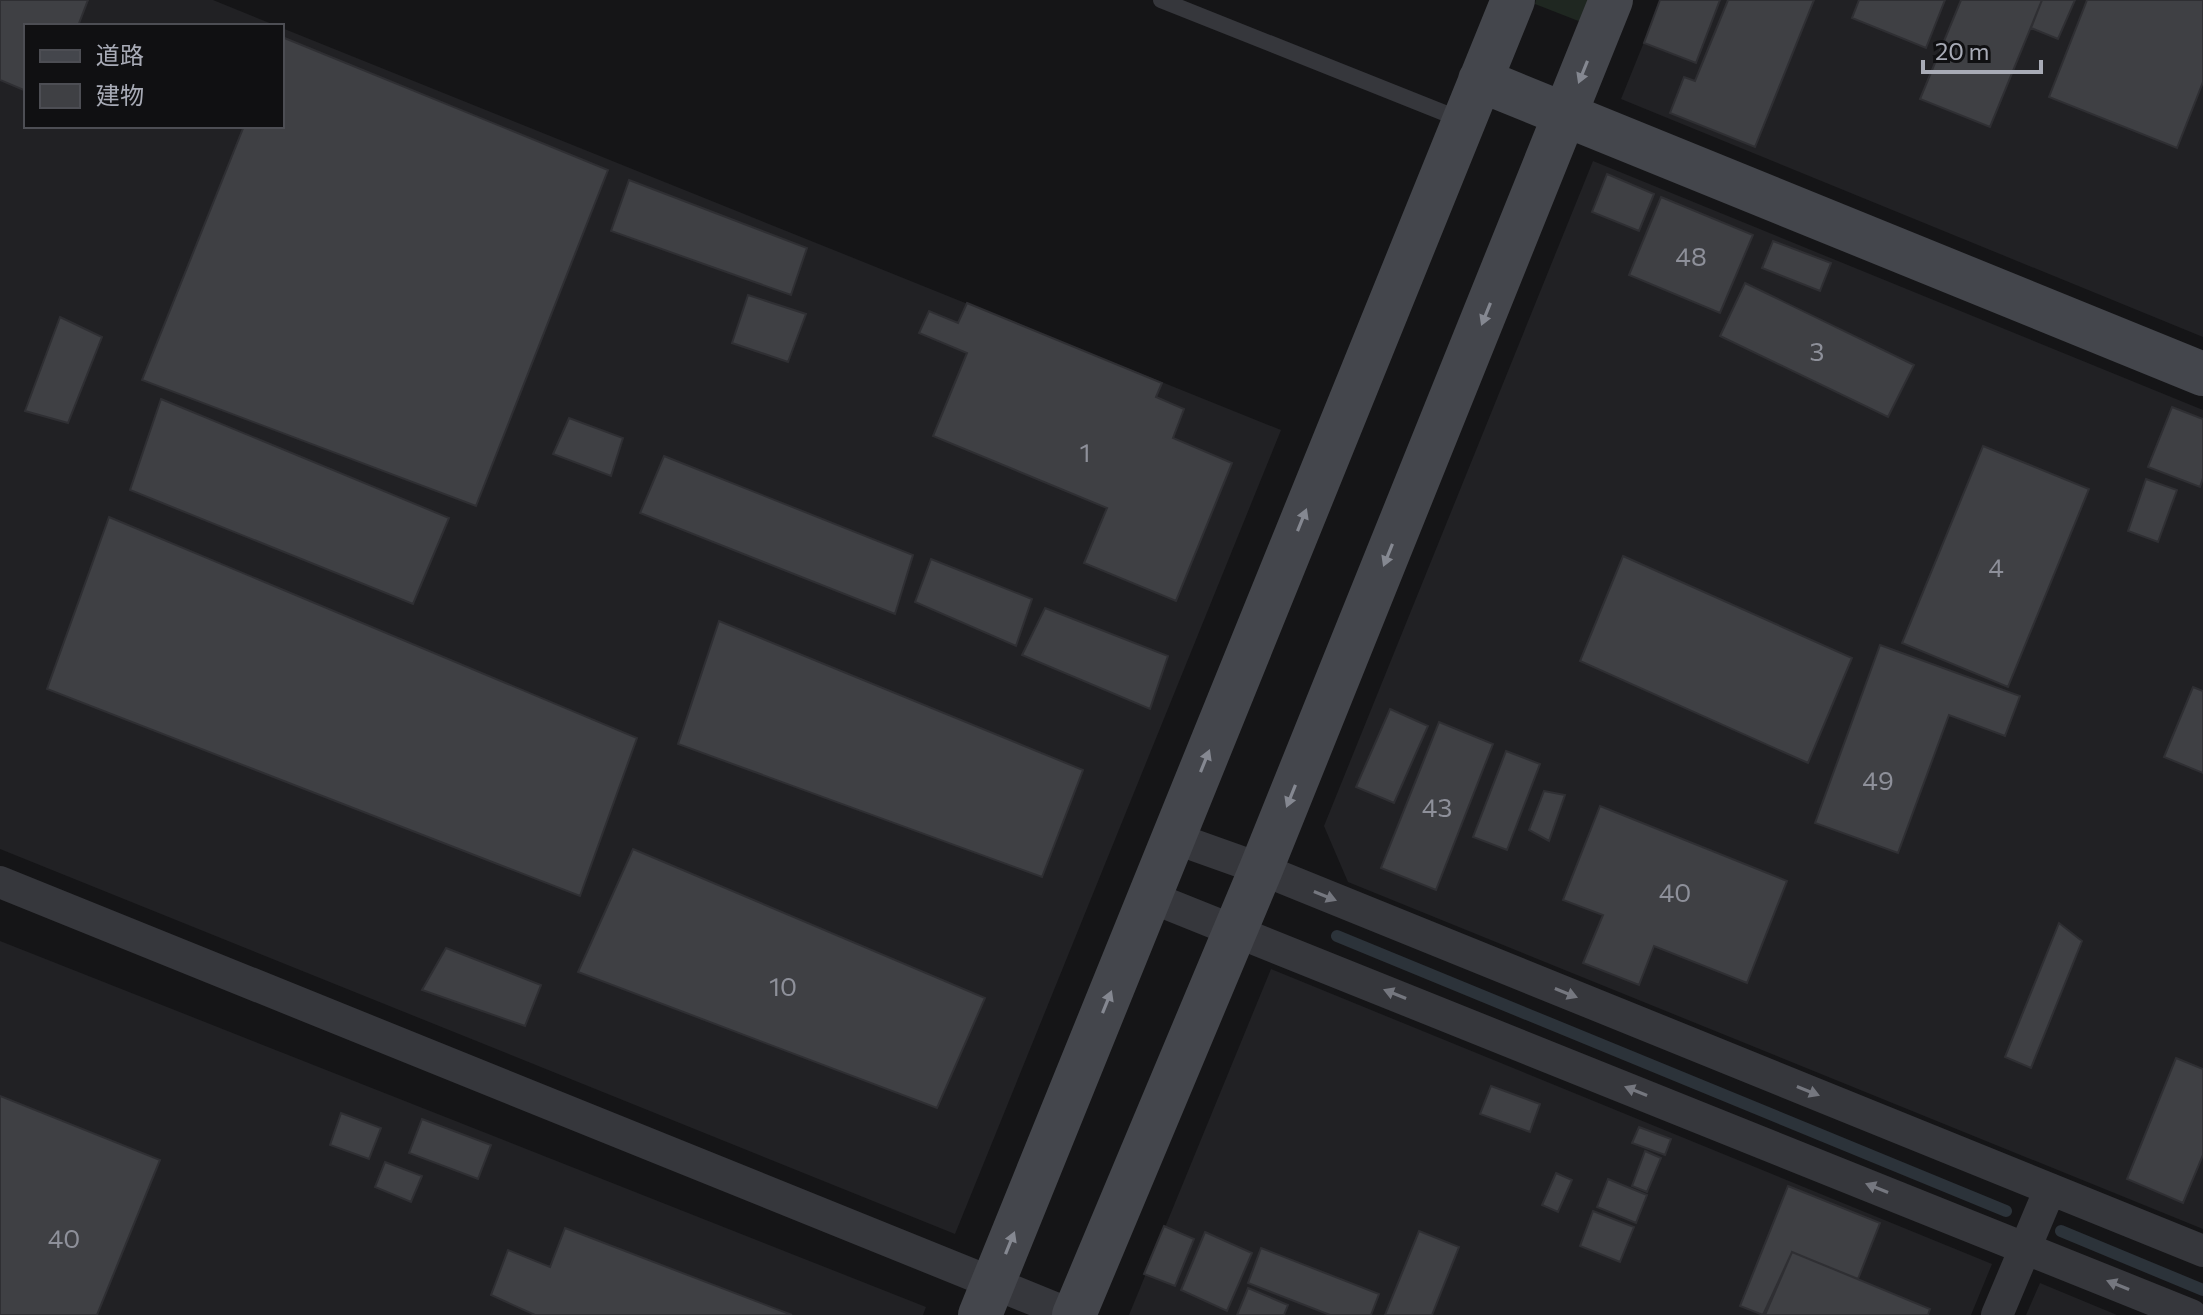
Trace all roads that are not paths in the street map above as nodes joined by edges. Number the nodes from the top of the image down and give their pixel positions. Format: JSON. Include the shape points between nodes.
{"nodes":[{"id":1,"x":1161,"y":0,"type":"edge"},
{"id":2,"x":1513,"y":0,"type":"edge"},
{"id":3,"x":1611,"y":0,"type":"edge"},
{"id":4,"x":1480,"y":80,"type":"junction"},
{"id":5,"x":1566,"y":114,"type":"junction"},
{"id":6,"x":1462,"y":120,"type":"junction"},
{"id":7,"x":2203,"y":374,"type":"edge"},
{"id":8,"x":1174,"y":838,"type":"junction"},
{"id":9,"x":1261,"y":869,"type":"junction"},
{"id":10,"x":0,"y":882,"type":"edge"},
{"id":11,"x":1150,"y":897,"type":"junction"},
{"id":12,"x":1236,"y":931,"type":"junction"},
{"id":13,"x":2050,"y":1189,"type":"junction"},
{"id":14,"x":2026,"y":1247,"type":"junction"},
{"id":15,"x":2203,"y":1251,"type":"edge"},
{"id":16,"x":987,"y":1299,"type":"edge"},
{"id":17,"x":1073,"y":1315,"type":"edge"},
{"id":18,"x":1997,"y":1315,"type":"edge"},
{"id":19,"x":2191,"y":1315,"type":"edge"}],
"edges":[{"from":1,"to":6,"type":"lane"},
{"from":2,"to":4,"type":"street"},
{"from":3,"to":5,"type":"street","one_way":true},
{"from":4,"to":5,"type":"street"},
{"from":4,"to":6,"type":"street"},
{"from":5,"to":7,"type":"street"},
{"from":5,"to":9,"type":"street","one_way":true},
{"from":8,"to":6,"type":"street","one_way":true},
{"from":8,"to":9,"type":"street"},
{"from":8,"to":11,"type":"street"},
{"from":9,"to":12,"type":"street"},
{"from":9,"to":13,"type":"street","one_way":true},
{"from":10,"to":16,"type":"street"},
{"from":11,"to":12,"type":"street"},
{"from":16,"to":11,"type":"street","one_way":true},
{"from":14,"to":12,"type":"street","one_way":true},
{"from":12,"to":17,"type":"street"},
{"from":13,"to":14,"type":"street"},
{"from":13,"to":15,"type":"street"},
{"from":14,"to":18,"type":"street"},
{"from":19,"to":14,"type":"street","one_way":true},
{"from":16,"to":17,"type":"street"}]}
